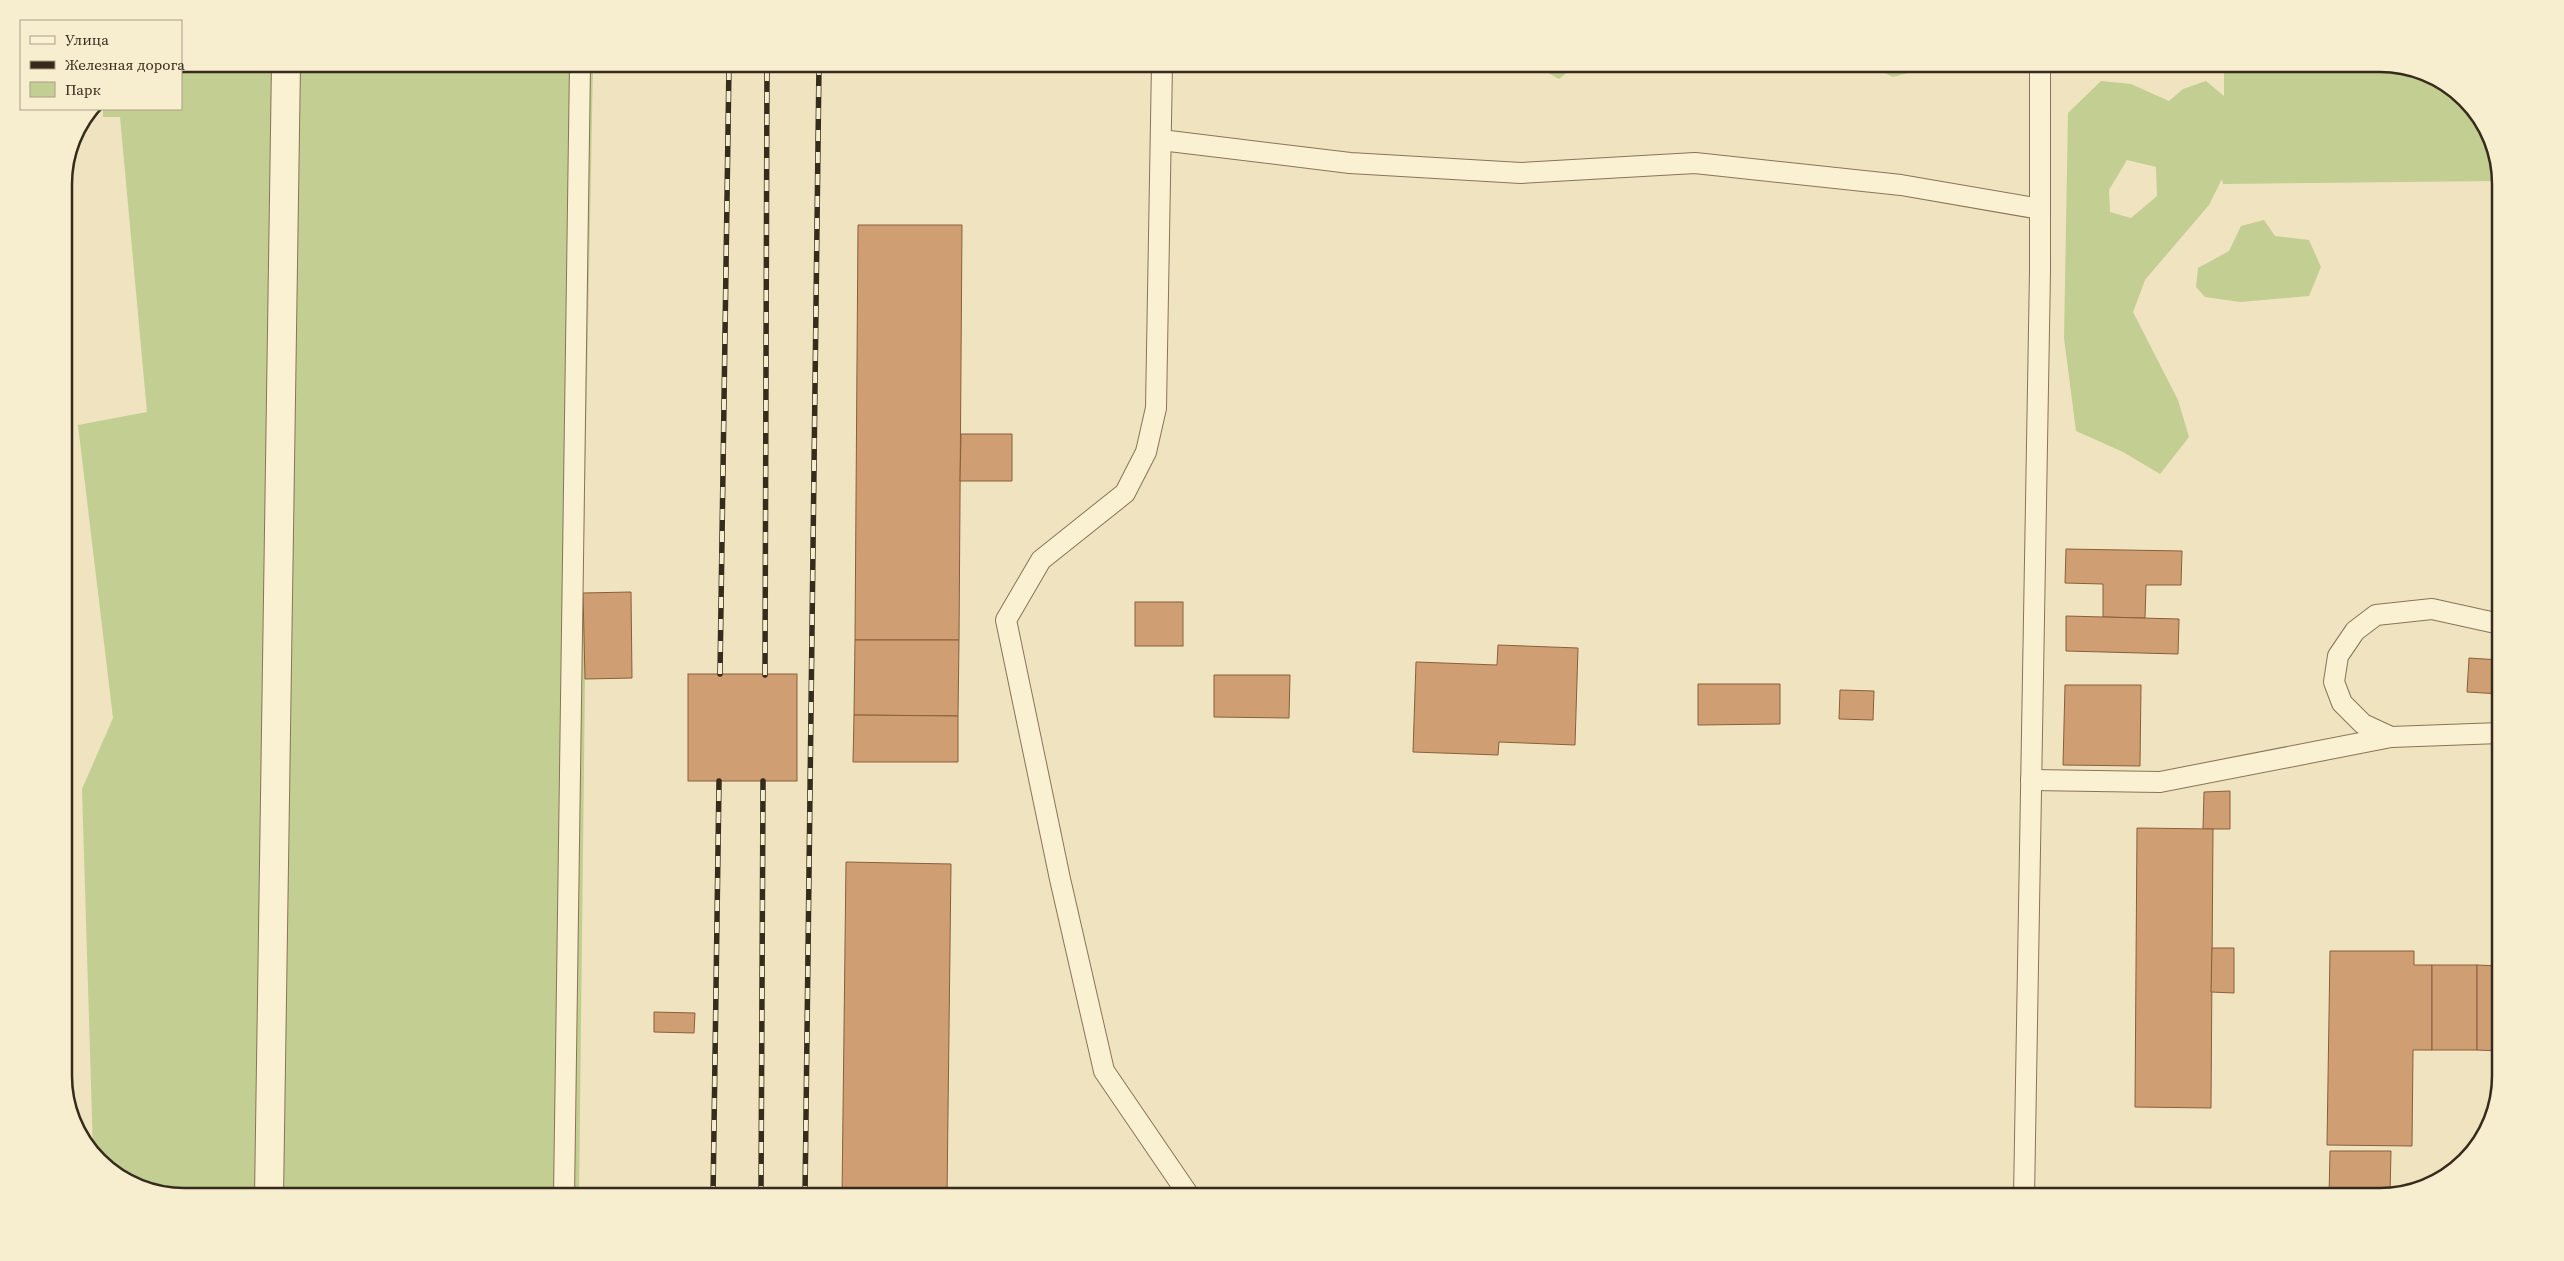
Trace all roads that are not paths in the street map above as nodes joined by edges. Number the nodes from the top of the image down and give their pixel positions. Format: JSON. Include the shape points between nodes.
{"nodes":[{"id":1,"x":2040,"y":72,"type":"edge"},
{"id":2,"x":286,"y":73,"type":"edge"},
{"id":3,"x":580,"y":73,"type":"edge"},
{"id":4,"x":1162,"y":73,"type":"edge"},
{"id":5,"x":1161,"y":140,"type":"junction"},
{"id":6,"x":2040,"y":208,"type":"junction"},
{"id":7,"x":2491,"y":622,"type":"edge"},
{"id":8,"x":2492,"y":733,"type":"edge"},
{"id":9,"x":2391,"y":737,"type":"junction"},
{"id":10,"x":2031,"y":780,"type":"junction"},
{"id":11,"x":269,"y":1188,"type":"edge"},
{"id":12,"x":564,"y":1188,"type":"edge"},
{"id":13,"x":1184,"y":1188,"type":"edge"},
{"id":14,"x":2024,"y":1188,"type":"edge"}],
"edges":[{"from":1,"to":6,"type":"lane"},
{"from":2,"to":11,"type":"street"},
{"from":3,"to":12,"type":"lane"},
{"from":4,"to":5,"type":"lane"},
{"from":5,"to":6,"type":"lane","via":[[1350,163],[1521,173],[1695,163],[1901,185]]},
{"from":5,"to":13,"type":"lane","via":[[1156,408],[1146,452],[1125,493],[1042,560],[1006,620],[1104,1071]]},
{"from":6,"to":10,"type":"lane"},
{"from":7,"to":9,"type":"lane","via":[[2432,609],[2376,615],[2355,631],[2338,656],[2334,682],[2342,703],[2363,724]]},
{"from":8,"to":9,"type":"lane"},
{"from":9,"to":10,"type":"lane","via":[[2160,782]]},
{"from":10,"to":14,"type":"lane"}]}
